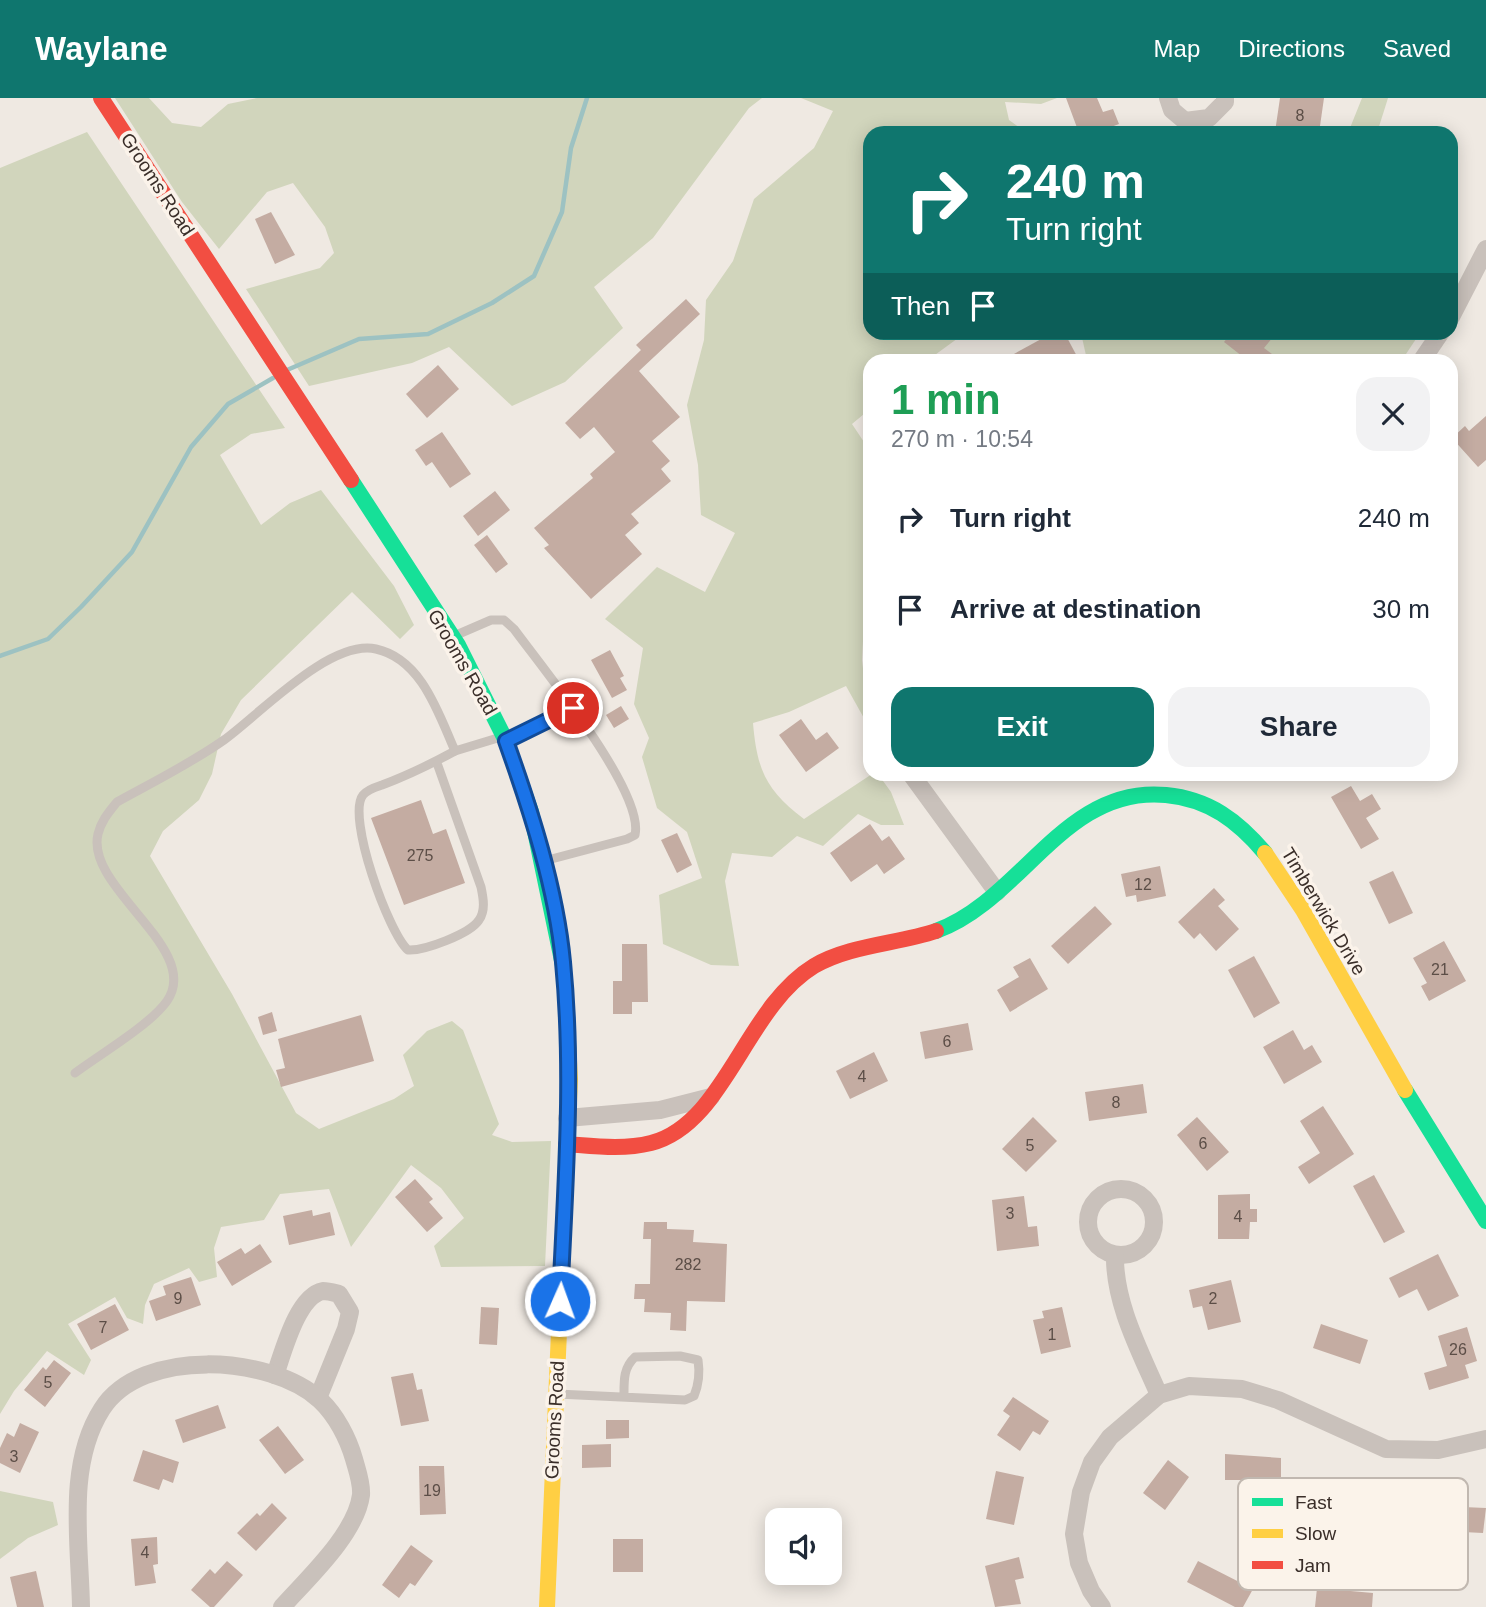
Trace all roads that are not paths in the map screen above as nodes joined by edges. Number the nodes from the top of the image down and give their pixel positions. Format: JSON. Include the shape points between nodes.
{"nodes":[{"id":1,"x":101,"y":98,"type":"edge"},
{"id":2,"x":1168,"y":98,"type":"edge"},
{"id":3,"x":1225,"y":98,"type":"edge"},
{"id":4,"x":1486,"y":249,"type":"edge"},
{"id":5,"x":1458,"y":303,"type":"edge"},
{"id":6,"x":453,"y":637,"type":"junction"},
{"id":7,"x":573,"y":708,"type":"junction"},
{"id":8,"x":505,"y":738,"type":"junction"},
{"id":9,"x":456,"y":751,"type":"junction"},
{"id":10,"x":438,"y":763,"type":"junction"},
{"id":11,"x":916,"y":781,"type":"edge"},
{"id":12,"x":544,"y":861,"type":"junction"},
{"id":13,"x":997,"y":892,"type":"junction"},
{"id":14,"x":75,"y":1073,"type":"dead end"},
{"id":15,"x":711,"y":1097,"type":"junction"},
{"id":16,"x":567,"y":1118,"type":"junction"},
{"id":17,"x":566,"y":1144,"type":"junction"},
{"id":18,"x":1486,"y":1221,"type":"edge"},
{"id":19,"x":1115,"y":1255,"type":"dead end"},
{"id":20,"x":275,"y":1375,"type":"junction"},
{"id":21,"x":555,"y":1394,"type":"junction"},
{"id":22,"x":1158,"y":1395,"type":"junction"},
{"id":23,"x":624,"y":1397,"type":"junction"},
{"id":24,"x":318,"y":1398,"type":"junction"},
{"id":25,"x":1486,"y":1439,"type":"edge"},
{"id":26,"x":81,"y":1607,"type":"edge"},
{"id":27,"x":282,"y":1607,"type":"edge"},
{"id":28,"x":547,"y":1607,"type":"edge"},
{"id":29,"x":1102,"y":1607,"type":"edge"}],
"edges":[{"from":1,"to":6,"type":"street","name":"Grooms Road"},
{"from":2,"to":3,"type":"street","via":[[1172,110],[1185,121],[1209,118]]},
{"from":4,"to":5,"type":"street"},
{"from":6,"to":7,"type":"lane","via":[[491,620],[504,620]]},
{"from":6,"to":8,"type":"street","name":"Grooms Road"},
{"from":7,"to":8,"type":"lane"},
{"from":7,"to":12,"type":"lane","via":[[612,768],[635,835]]},
{"from":8,"to":9,"type":"lane"},
{"from":8,"to":12,"type":"street","name":"Grooms Road"},
{"from":9,"to":10,"type":"lane"},
{"from":9,"to":14,"type":"lane","via":[[426,687],[404,663],[376,649],[342,652],[319,664],[224,740],[117,802],[97,836],[101,857],[119,891],[170,959],[175,981],[167,1000],[152,1016]]},
{"from":10,"to":10,"type":"lane","via":[[370,789],[358,809],[370,866],[394,931],[408,950],[419,951],[471,927],[484,906]]},
{"from":11,"to":13,"type":"street"},
{"from":12,"to":16,"type":"street","name":"Grooms Road","via":[[563,959],[570,1079]]},
{"from":13,"to":15,"type":"street","name":"Timberwick Drive","via":[[951,925],[813,967],[776,1000]]},
{"from":13,"to":18,"type":"street","name":"Timberwick Drive","via":[[1064,828],[1115,800],[1160,795],[1193,799],[1216,808],[1235,821],[1276,866]]},
{"from":15,"to":16,"type":"street","via":[[660,1110]]},
{"from":15,"to":17,"type":"street","name":"Timberwick Drive","via":[[685,1129],[660,1142],[640,1146]]},
{"from":16,"to":17,"type":"street","name":"Grooms Road"},
{"from":17,"to":21,"type":"street","name":"Grooms Road"},
{"from":19,"to":22,"type":"street","via":[[1115,1275],[1130,1327]]},
{"from":20,"to":24,"type":"street"},
{"from":20,"to":24,"type":"street","via":[[308,1299],[324,1291],[339,1294],[350,1312]]},
{"from":20,"to":26,"type":"street","via":[[221,1363],[195,1364],[145,1376],[127,1385],[102,1409],[89,1436],[80,1480]]},
{"from":21,"to":23,"type":"lane"},
{"from":21,"to":28,"type":"street","name":"Grooms Road"},
{"from":22,"to":25,"type":"street","via":[[1189,1386],[1242,1389],[1278,1400],[1386,1449],[1438,1450]]},
{"from":22,"to":29,"type":"street","via":[[1110,1437],[1092,1462],[1081,1492],[1074,1534],[1079,1563]]},
{"from":23,"to":23,"type":"lane","via":[[685,1400],[694,1396],[698,1360],[635,1357],[624,1378]]},
{"from":24,"to":27,"type":"street","via":[[351,1447],[361,1496],[341,1537]]}]}
